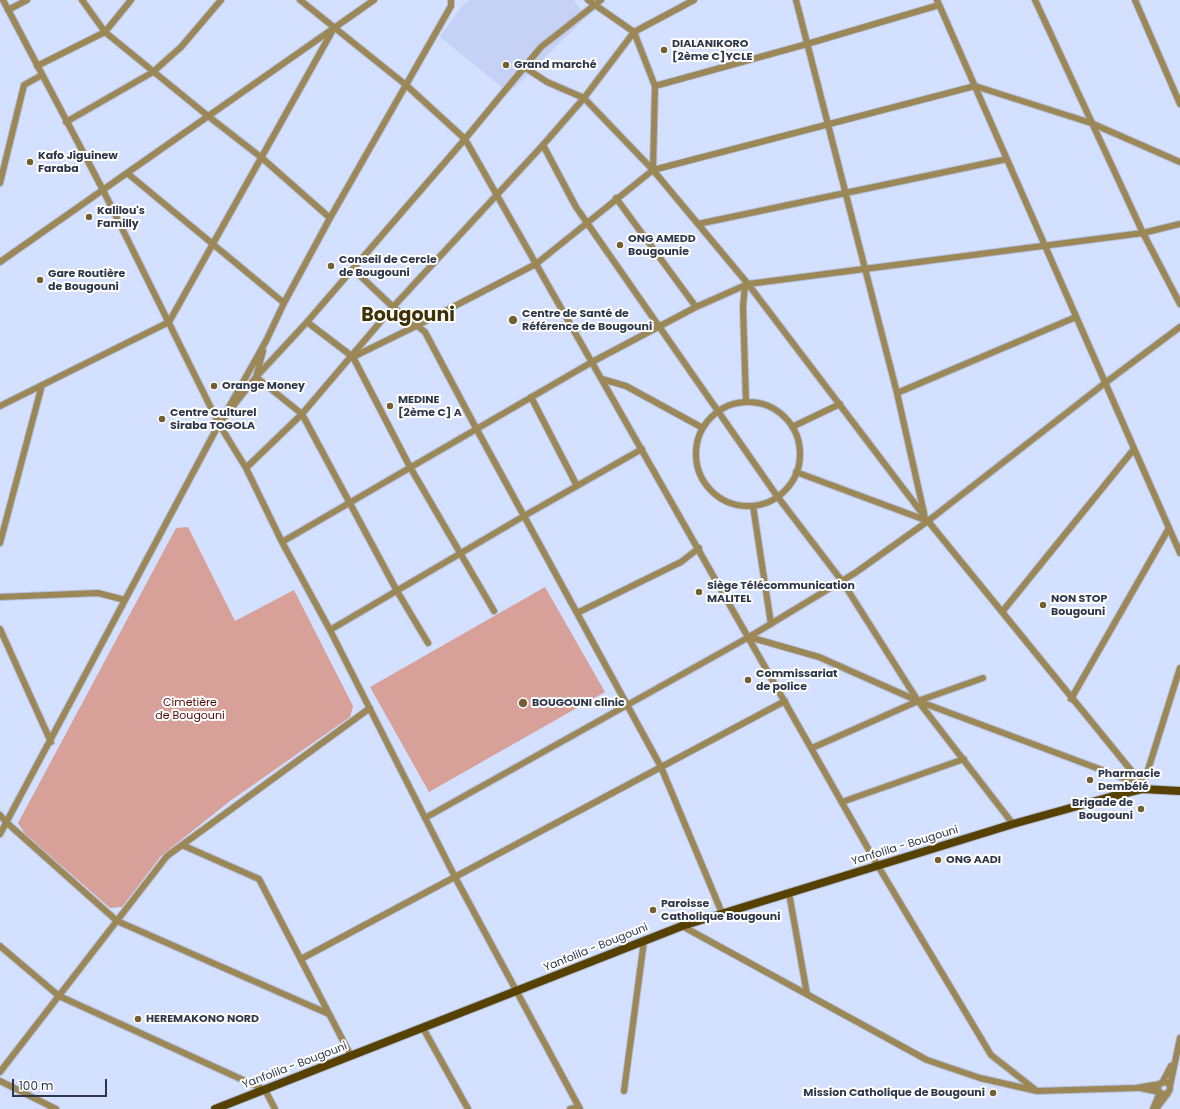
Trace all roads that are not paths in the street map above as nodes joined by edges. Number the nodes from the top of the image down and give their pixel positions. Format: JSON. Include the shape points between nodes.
{"nodes":[{"id":1,"x":2,"y":0,"type":"edge"},
{"id":2,"x":27,"y":0,"type":"edge"},
{"id":3,"x":82,"y":0,"type":"edge"},
{"id":4,"x":131,"y":0,"type":"edge"},
{"id":5,"x":221,"y":0,"type":"edge"},
{"id":6,"x":300,"y":0,"type":"edge"},
{"id":7,"x":374,"y":0,"type":"edge"},
{"id":8,"x":451,"y":0,"type":"edge"},
{"id":9,"x":588,"y":0,"type":"edge"},
{"id":10,"x":601,"y":0,"type":"edge"},
{"id":11,"x":694,"y":0,"type":"edge"},
{"id":12,"x":796,"y":0,"type":"edge"},
{"id":13,"x":1036,"y":0,"type":"edge"},
{"id":14,"x":1135,"y":0,"type":"edge"},
{"id":15,"x":938,"y":3,"type":"edge"},
{"id":16,"x":595,"y":6,"type":"junction"},
{"id":17,"x":8,"y":10,"type":"junction"},
{"id":18,"x":334,"y":28,"type":"junction"},
{"id":19,"x":105,"y":32,"type":"junction"},
{"id":20,"x":634,"y":32,"type":"junction"},
{"id":21,"x":807,"y":44,"type":"junction"},
{"id":22,"x":37,"y":66,"type":"junction"},
{"id":23,"x":524,"y":67,"type":"junction"},
{"id":24,"x":154,"y":72,"type":"junction"},
{"id":25,"x":42,"y":75,"type":"junction"},
{"id":26,"x":406,"y":85,"type":"junction"},
{"id":27,"x":655,"y":86,"type":"junction"},
{"id":28,"x":975,"y":86,"type":"junction"},
{"id":29,"x":584,"y":98,"type":"junction"},
{"id":30,"x":1180,"y":104,"type":"edge"},
{"id":31,"x":208,"y":116,"type":"junction"},
{"id":32,"x":66,"y":122,"type":"junction"},
{"id":33,"x":1091,"y":123,"type":"junction"},
{"id":34,"x":828,"y":124,"type":"junction"},
{"id":35,"x":465,"y":139,"type":"junction"},
{"id":36,"x":543,"y":145,"type":"junction"},
{"id":37,"x":262,"y":158,"type":"junction"},
{"id":38,"x":1007,"y":159,"type":"junction"},
{"id":39,"x":1180,"y":162,"type":"edge"},
{"id":40,"x":653,"y":170,"type":"junction"},
{"id":41,"x":127,"y":173,"type":"junction"},
{"id":42,"x":0,"y":183,"type":"edge"},
{"id":43,"x":103,"y":190,"type":"junction"},
{"id":44,"x":846,"y":192,"type":"junction"},
{"id":45,"x":497,"y":195,"type":"junction"},
{"id":46,"x":616,"y":198,"type":"junction"},
{"id":47,"x":330,"y":218,"type":"junction"},
{"id":48,"x":586,"y":222,"type":"junction"},
{"id":49,"x":698,"y":224,"type":"junction"},
{"id":50,"x":1180,"y":224,"type":"edge"},
{"id":51,"x":1143,"y":233,"type":"junction"},
{"id":52,"x":212,"y":245,"type":"junction"},
{"id":53,"x":1045,"y":245,"type":"junction"},
{"id":54,"x":0,"y":262,"type":"edge"},
{"id":55,"x":536,"y":264,"type":"junction"},
{"id":56,"x":865,"y":268,"type":"junction"},
{"id":57,"x":353,"y":269,"type":"junction"},
{"id":58,"x":746,"y":284,"type":"junction"},
{"id":59,"x":284,"y":303,"type":"junction"},
{"id":60,"x":1180,"y":304,"type":"edge"},
{"id":61,"x":393,"y":307,"type":"junction"},
{"id":62,"x":696,"y":307,"type":"junction"},
{"id":63,"x":1076,"y":317,"type":"junction"},
{"id":64,"x":169,"y":322,"type":"junction"},
{"id":65,"x":307,"y":322,"type":"junction"},
{"id":66,"x":418,"y":325,"type":"junction"},
{"id":67,"x":660,"y":326,"type":"junction"},
{"id":68,"x":1180,"y":327,"type":"edge"},
{"id":69,"x":266,"y":342,"type":"junction"},
{"id":70,"x":353,"y":357,"type":"junction"},
{"id":71,"x":592,"y":362,"type":"junction"},
{"id":72,"x":256,"y":376,"type":"junction"},
{"id":73,"x":602,"y":379,"type":"junction"},
{"id":74,"x":1105,"y":383,"type":"junction"},
{"id":75,"x":42,"y":385,"type":"junction"},
{"id":76,"x":897,"y":393,"type":"junction"},
{"id":77,"x":531,"y":397,"type":"junction"},
{"id":78,"x":746,"y":402,"type":"junction"},
{"id":79,"x":840,"y":404,"type":"junction"},
{"id":80,"x":0,"y":406,"type":"edge"},
{"id":81,"x":719,"y":411,"type":"junction"},
{"id":82,"x":302,"y":414,"type":"junction"},
{"id":83,"x":219,"y":424,"type":"junction"},
{"id":84,"x":702,"y":427,"type":"junction"},
{"id":85,"x":792,"y":427,"type":"junction"},
{"id":86,"x":476,"y":428,"type":"junction"},
{"id":87,"x":642,"y":449,"type":"junction"},
{"id":88,"x":1134,"y":449,"type":"junction"},
{"id":89,"x":410,"y":467,"type":"junction"},
{"id":90,"x":246,"y":468,"type":"junction"},
{"id":91,"x":796,"y":472,"type":"junction"},
{"id":92,"x":577,"y":486,"type":"junction"},
{"id":93,"x":777,"y":496,"type":"junction"},
{"id":94,"x":350,"y":502,"type":"junction"},
{"id":95,"x":753,"y":506,"type":"junction"},
{"id":96,"x":925,"y":515,"type":"junction"},
{"id":97,"x":524,"y":516,"type":"junction"},
{"id":98,"x":928,"y":521,"type":"junction"},
{"id":99,"x":1169,"y":528,"type":"junction"},
{"id":100,"x":282,"y":542,"type":"junction"},
{"id":101,"x":0,"y":543,"type":"edge"},
{"id":102,"x":699,"y":548,"type":"junction"},
{"id":103,"x":1180,"y":553,"type":"edge"},
{"id":104,"x":461,"y":554,"type":"junction"},
{"id":105,"x":842,"y":581,"type":"junction"},
{"id":106,"x":397,"y":591,"type":"junction"},
{"id":107,"x":0,"y":597,"type":"edge"},
{"id":108,"x":125,"y":600,"type":"junction"},
{"id":109,"x":494,"y":611,"type":"dead end"},
{"id":110,"x":1002,"y":612,"type":"junction"},
{"id":111,"x":577,"y":613,"type":"junction"},
{"id":112,"x":771,"y":624,"type":"junction"},
{"id":113,"x":0,"y":629,"type":"edge"},
{"id":114,"x":330,"y":630,"type":"junction"},
{"id":115,"x":749,"y":637,"type":"junction"},
{"id":116,"x":428,"y":643,"type":"dead end"},
{"id":117,"x":1180,"y":668,"type":"edge"},
{"id":118,"x":983,"y":678,"type":"dead end"},
{"id":119,"x":1071,"y":699,"type":"junction"},
{"id":120,"x":785,"y":701,"type":"junction"},
{"id":121,"x":918,"y":701,"type":"junction"},
{"id":122,"x":627,"y":706,"type":"junction"},
{"id":123,"x":370,"y":708,"type":"junction"},
{"id":124,"x":51,"y":742,"type":"junction"},
{"id":125,"x":812,"y":748,"type":"junction"},
{"id":126,"x":964,"y":760,"type":"junction"},
{"id":127,"x":661,"y":767,"type":"junction"},
{"id":128,"x":1142,"y":787,"type":"junction"},
{"id":129,"x":1180,"y":791,"type":"edge"},
{"id":130,"x":842,"y":802,"type":"junction"},
{"id":131,"x":0,"y":815,"type":"edge"},
{"id":132,"x":425,"y":818,"type":"junction"},
{"id":133,"x":6,"y":822,"type":"junction"},
{"id":134,"x":1013,"y":824,"type":"junction"},
{"id":135,"x":0,"y":834,"type":"edge"},
{"id":136,"x":182,"y":845,"type":"junction"},
{"id":137,"x":878,"y":866,"type":"junction"},
{"id":138,"x":455,"y":877,"type":"junction"},
{"id":139,"x":789,"y":893,"type":"junction"},
{"id":140,"x":722,"y":913,"type":"junction"},
{"id":141,"x":117,"y":921,"type":"junction"},
{"id":142,"x":682,"y":926,"type":"junction"},
{"id":143,"x":644,"y":941,"type":"junction"},
{"id":144,"x":0,"y":946,"type":"edge"},
{"id":145,"x":301,"y":959,"type":"junction"},
{"id":146,"x":518,"y":990,"type":"junction"},
{"id":147,"x":807,"y":994,"type":"junction"},
{"id":148,"x":59,"y":996,"type":"junction"},
{"id":149,"x":329,"y":1014,"type":"junction"},
{"id":150,"x":423,"y":1028,"type":"junction"},
{"id":151,"x":1180,"y":1038,"type":"edge"},
{"id":152,"x":351,"y":1056,"type":"junction"},
{"id":153,"x":1174,"y":1062,"type":"junction"},
{"id":154,"x":0,"y":1072,"type":"edge"},
{"id":155,"x":0,"y":1081,"type":"edge"},
{"id":156,"x":1161,"y":1083,"type":"junction"},
{"id":157,"x":1136,"y":1088,"type":"junction"},
{"id":158,"x":266,"y":1090,"type":"junction"},
{"id":159,"x":1169,"y":1090,"type":"junction"},
{"id":160,"x":624,"y":1091,"type":"dead end"},
{"id":161,"x":1037,"y":1091,"type":"junction"},
{"id":162,"x":1160,"y":1092,"type":"junction"},
{"id":163,"x":579,"y":1108,"type":"edge"},
{"id":164,"x":56,"y":1109,"type":"edge"},
{"id":165,"x":215,"y":1109,"type":"edge"},
{"id":166,"x":275,"y":1109,"type":"edge"},
{"id":167,"x":468,"y":1109,"type":"edge"},
{"id":168,"x":570,"y":1109,"type":"edge"},
{"id":169,"x":1154,"y":1109,"type":"edge"}],
"edges":[{"from":1,"to":17,"type":"street"},
{"from":2,"to":17,"type":"street"},
{"from":3,"to":19,"type":"street"},
{"from":4,"to":19,"type":"street"},
{"from":5,"to":24,"type":"street","via":[[181,47]]},
{"from":6,"to":18,"type":"street"},
{"from":7,"to":18,"type":"street"},
{"from":8,"to":26,"type":"street","via":[[451,6]]},
{"from":9,"to":16,"type":"street"},
{"from":10,"to":16,"type":"street"},
{"from":11,"to":20,"type":"street"},
{"from":12,"to":21,"type":"street"},
{"from":13,"to":33,"type":"street"},
{"from":14,"to":30,"type":"street"},
{"from":15,"to":21,"type":"street"},
{"from":15,"to":28,"type":"street"},
{"from":16,"to":20,"type":"street"},
{"from":16,"to":23,"type":"street","via":[[541,47]]},
{"from":17,"to":22,"type":"street"},
{"from":18,"to":26,"type":"street"},
{"from":18,"to":31,"type":"street"},
{"from":18,"to":37,"type":"street"},
{"from":19,"to":22,"type":"street"},
{"from":19,"to":24,"type":"street"},
{"from":20,"to":27,"type":"street"},
{"from":20,"to":29,"type":"street"},
{"from":21,"to":27,"type":"street"},
{"from":21,"to":34,"type":"street"},
{"from":22,"to":25,"type":"street"},
{"from":23,"to":29,"type":"street","via":[[547,82]]},
{"from":23,"to":35,"type":"street"},
{"from":24,"to":31,"type":"street"},
{"from":24,"to":32,"type":"street"},
{"from":25,"to":32,"type":"street"},
{"from":25,"to":42,"type":"street","via":[[24,85]]},
{"from":26,"to":35,"type":"street"},
{"from":26,"to":47,"type":"street"},
{"from":27,"to":40,"type":"street"},
{"from":28,"to":33,"type":"street"},
{"from":28,"to":34,"type":"street"},
{"from":28,"to":38,"type":"street"},
{"from":29,"to":36,"type":"street"},
{"from":29,"to":40,"type":"street"},
{"from":31,"to":37,"type":"street"},
{"from":31,"to":41,"type":"street"},
{"from":32,"to":43,"type":"street"},
{"from":33,"to":39,"type":"street"},
{"from":33,"to":51,"type":"street"},
{"from":34,"to":40,"type":"street"},
{"from":34,"to":44,"type":"street"},
{"from":35,"to":45,"type":"street"},
{"from":35,"to":57,"type":"street"},
{"from":36,"to":45,"type":"street"},
{"from":36,"to":48,"type":"street"},
{"from":37,"to":47,"type":"street"},
{"from":37,"to":52,"type":"street"},
{"from":38,"to":44,"type":"street"},
{"from":38,"to":53,"type":"street"},
{"from":40,"to":46,"type":"street"},
{"from":40,"to":49,"type":"street"},
{"from":41,"to":43,"type":"street"},
{"from":41,"to":52,"type":"street"},
{"from":43,"to":54,"type":"street"},
{"from":43,"to":64,"type":"street"},
{"from":44,"to":49,"type":"street"},
{"from":44,"to":56,"type":"street"},
{"from":45,"to":55,"type":"street"},
{"from":45,"to":61,"type":"street"},
{"from":46,"to":48,"type":"street"},
{"from":46,"to":62,"type":"street"},
{"from":47,"to":59,"type":"street"},
{"from":48,"to":55,"type":"street"},
{"from":48,"to":67,"type":"street"},
{"from":49,"to":58,"type":"street"},
{"from":50,"to":51,"type":"street"},
{"from":51,"to":53,"type":"street"},
{"from":51,"to":60,"type":"street"},
{"from":52,"to":59,"type":"street"},
{"from":52,"to":64,"type":"street"},
{"from":53,"to":56,"type":"street"},
{"from":53,"to":63,"type":"street"},
{"from":55,"to":66,"type":"street"},
{"from":55,"to":71,"type":"street"},
{"from":56,"to":58,"type":"street"},
{"from":56,"to":76,"type":"street"},
{"from":57,"to":61,"type":"street"},
{"from":57,"to":65,"type":"street"},
{"from":58,"to":62,"type":"street"},
{"from":58,"to":78,"type":"street","via":[[743,307]]},
{"from":58,"to":79,"type":"street"},
{"from":59,"to":69,"type":"street"},
{"from":61,"to":66,"type":"street"},
{"from":61,"to":70,"type":"street"},
{"from":62,"to":67,"type":"street"},
{"from":63,"to":74,"type":"street"},
{"from":63,"to":76,"type":"street"},
{"from":64,"to":75,"type":"street"},
{"from":64,"to":83,"type":"street"},
{"from":65,"to":70,"type":"street"},
{"from":65,"to":72,"type":"street"},
{"from":66,"to":70,"type":"street"},
{"from":66,"to":86,"type":"street","via":[[425,332]]},
{"from":67,"to":71,"type":"street"},
{"from":67,"to":81,"type":"street"},
{"from":68,"to":74,"type":"street"},
{"from":69,"to":72,"type":"street"},
{"from":69,"to":83,"type":"street"},
{"from":70,"to":82,"type":"street"},
{"from":70,"to":89,"type":"street"},
{"from":71,"to":73,"type":"street"},
{"from":71,"to":77,"type":"street"},
{"from":72,"to":82,"type":"street"},
{"from":72,"to":83,"type":"street"},
{"from":73,"to":84,"type":"street","via":[[626,386]]},
{"from":73,"to":87,"type":"street"},
{"from":74,"to":88,"type":"street"},
{"from":74,"to":98,"type":"street"},
{"from":75,"to":80,"type":"street"},
{"from":75,"to":101,"type":"street"},
{"from":76,"to":96,"type":"street"},
{"from":77,"to":86,"type":"street"},
{"from":77,"to":92,"type":"street"},
{"from":78,"to":81,"type":"street","via":[[733,404]]},
{"from":78,"to":85,"type":"street","via":[[768,406],[784,417]]},
{"from":79,"to":85,"type":"street"},
{"from":79,"to":96,"type":"street"},
{"from":81,"to":84,"type":"street"},
{"from":81,"to":93,"type":"street"},
{"from":82,"to":90,"type":"street"},
{"from":82,"to":94,"type":"street"},
{"from":83,"to":90,"type":"street"},
{"from":83,"to":108,"type":"street"},
{"from":84,"to":95,"type":"street","via":[[697,440],[696,459],[704,483],[721,499],[736,506]]},
{"from":85,"to":91,"type":"street","via":[[798,441],[800,459]]},
{"from":86,"to":89,"type":"street"},
{"from":86,"to":97,"type":"street"},
{"from":87,"to":92,"type":"street"},
{"from":87,"to":102,"type":"street"},
{"from":88,"to":99,"type":"street"},
{"from":88,"to":110,"type":"street"},
{"from":89,"to":94,"type":"street"},
{"from":89,"to":104,"type":"street"},
{"from":90,"to":100,"type":"street"},
{"from":91,"to":93,"type":"street","via":[[788,488]]},
{"from":91,"to":98,"type":"street"},
{"from":92,"to":97,"type":"street"},
{"from":93,"to":95,"type":"street","via":[[769,502]]},
{"from":93,"to":105,"type":"street"},
{"from":94,"to":100,"type":"street"},
{"from":94,"to":106,"type":"street"},
{"from":95,"to":112,"type":"street"},
{"from":96,"to":98,"type":"street"},
{"from":97,"to":104,"type":"street"},
{"from":97,"to":111,"type":"street"},
{"from":98,"to":105,"type":"street"},
{"from":98,"to":110,"type":"street"},
{"from":99,"to":103,"type":"street"},
{"from":99,"to":119,"type":"street"},
{"from":100,"to":114,"type":"street"},
{"from":102,"to":111,"type":"street","via":[[681,562]]},
{"from":102,"to":115,"type":"street"},
{"from":104,"to":106,"type":"street"},
{"from":104,"to":109,"type":"street"},
{"from":105,"to":112,"type":"street"},
{"from":105,"to":121,"type":"street"},
{"from":106,"to":114,"type":"street"},
{"from":106,"to":116,"type":"street"},
{"from":107,"to":108,"type":"street","via":[[98,594]]},
{"from":108,"to":124,"type":"street"},
{"from":110,"to":119,"type":"street"},
{"from":111,"to":122,"type":"street"},
{"from":112,"to":115,"type":"street"},
{"from":113,"to":124,"type":"street"},
{"from":114,"to":123,"type":"street"},
{"from":115,"to":120,"type":"street"},
{"from":115,"to":121,"type":"street","via":[[819,657]]},
{"from":115,"to":122,"type":"street"},
{"from":117,"to":128,"type":"street"},
{"from":118,"to":121,"type":"street"},
{"from":119,"to":128,"type":"street"},
{"from":120,"to":125,"type":"street"},
{"from":120,"to":127,"type":"street"},
{"from":121,"to":125,"type":"street"},
{"from":121,"to":126,"type":"street"},
{"from":121,"to":128,"type":"street"},
{"from":122,"to":127,"type":"street"},
{"from":122,"to":132,"type":"street"},
{"from":123,"to":132,"type":"street"},
{"from":123,"to":136,"type":"street"},
{"from":124,"to":133,"type":"street"},
{"from":125,"to":130,"type":"street"},
{"from":126,"to":130,"type":"street"},
{"from":126,"to":134,"type":"street"},
{"from":127,"to":138,"type":"street"},
{"from":127,"to":140,"type":"street"},
{"from":128,"to":129,"type":"main road","name":"Yanfolila - Bougouni"},
{"from":128,"to":134,"type":"main road","name":"Yanfolila - Bougouni"},
{"from":130,"to":137,"type":"street"},
{"from":131,"to":133,"type":"street"},
{"from":132,"to":138,"type":"street"},
{"from":133,"to":135,"type":"street"},
{"from":133,"to":141,"type":"street"},
{"from":134,"to":137,"type":"main road","name":"Yanfolila - Bougouni"},
{"from":136,"to":141,"type":"street","via":[[167,856]]},
{"from":136,"to":145,"type":"street","via":[[259,879]]},
{"from":137,"to":139,"type":"main road","name":"Yanfolila - Bougouni"},
{"from":137,"to":161,"type":"street","via":[[991,1054]]},
{"from":138,"to":145,"type":"street"},
{"from":138,"to":146,"type":"street"},
{"from":139,"to":140,"type":"main road","name":"Yanfolila - Bougouni"},
{"from":139,"to":147,"type":"street"},
{"from":140,"to":142,"type":"main road","name":"Yanfolila - Bougouni"},
{"from":141,"to":148,"type":"street"},
{"from":141,"to":149,"type":"street"},
{"from":142,"to":143,"type":"main road","name":"Yanfolila - Bougouni"},
{"from":142,"to":147,"type":"street"},
{"from":143,"to":146,"type":"main road","name":"Yanfolila - Bougouni"},
{"from":143,"to":160,"type":"street"},
{"from":144,"to":148,"type":"street"},
{"from":145,"to":149,"type":"street"},
{"from":146,"to":150,"type":"main road","name":"Yanfolila - Bougouni"},
{"from":146,"to":163,"type":"street"},
{"from":147,"to":161,"type":"street","via":[[928,1060],[980,1078]]},
{"from":148,"to":154,"type":"street"},
{"from":148,"to":158,"type":"street"},
{"from":149,"to":152,"type":"street"},
{"from":150,"to":152,"type":"main road","name":"Yanfolila - Bougouni"},
{"from":150,"to":167,"type":"street"},
{"from":151,"to":153,"type":"street"},
{"from":152,"to":158,"type":"main road","name":"Yanfolila - Bougouni"},
{"from":153,"to":156,"type":"street"},
{"from":153,"to":159,"type":"street"},
{"from":155,"to":164,"type":"street"},
{"from":156,"to":157,"type":"street"},
{"from":156,"to":159,"type":"street","via":[[1167,1083]]},
{"from":156,"to":162,"type":"street","via":[[1158,1088]]},
{"from":157,"to":161,"type":"street"},
{"from":157,"to":162,"type":"street"},
{"from":158,"to":165,"type":"main road","name":"Yanfolila - Bougouni"},
{"from":158,"to":166,"type":"street"},
{"from":159,"to":162,"type":"street","via":[[1164,1094]]},
{"from":159,"to":169,"type":"street"},
{"from":162,"to":169,"type":"street"},
{"from":163,"to":168,"type":"street"}]}
